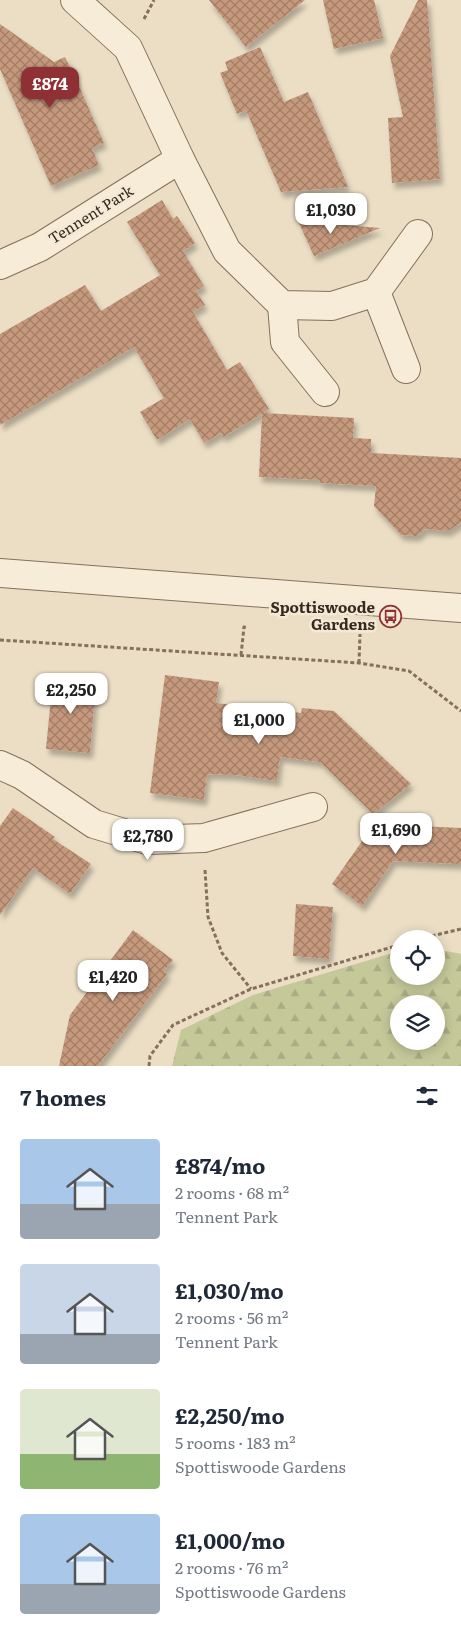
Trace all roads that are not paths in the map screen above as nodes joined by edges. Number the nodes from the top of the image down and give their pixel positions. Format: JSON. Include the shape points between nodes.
{"nodes":[{"id":1,"x":75,"y":0,"type":"edge"},
{"id":2,"x":180,"y":159,"type":"junction"},
{"id":3,"x":418,"y":234,"type":"dead end"},
{"id":4,"x":0,"y":265,"type":"edge"},
{"id":5,"x":376,"y":292,"type":"junction"},
{"id":6,"x":282,"y":305,"type":"junction"},
{"id":7,"x":406,"y":369,"type":"dead end"},
{"id":8,"x":325,"y":392,"type":"dead end"},
{"id":9,"x":0,"y":573,"type":"edge"},
{"id":10,"x":461,"y":608,"type":"edge"},
{"id":11,"x":0,"y":765,"type":"edge"},
{"id":12,"x":313,"y":807,"type":"dead end"}],
"edges":[{"from":1,"to":2,"type":"street","via":[[128,48]]},
{"from":2,"to":4,"type":"street","name":"Tennent Park","via":[[40,246]]},
{"from":2,"to":6,"type":"street","via":[[227,251]]},
{"from":3,"to":5,"type":"street"},
{"from":5,"to":6,"type":"street","via":[[332,306]]},
{"from":5,"to":7,"type":"street"},
{"from":6,"to":8,"type":"street","via":[[285,342]]},
{"from":9,"to":10,"type":"street"},
{"from":11,"to":12,"type":"street","via":[[22,775],[94,824],[147,840],[204,838]]}]}
